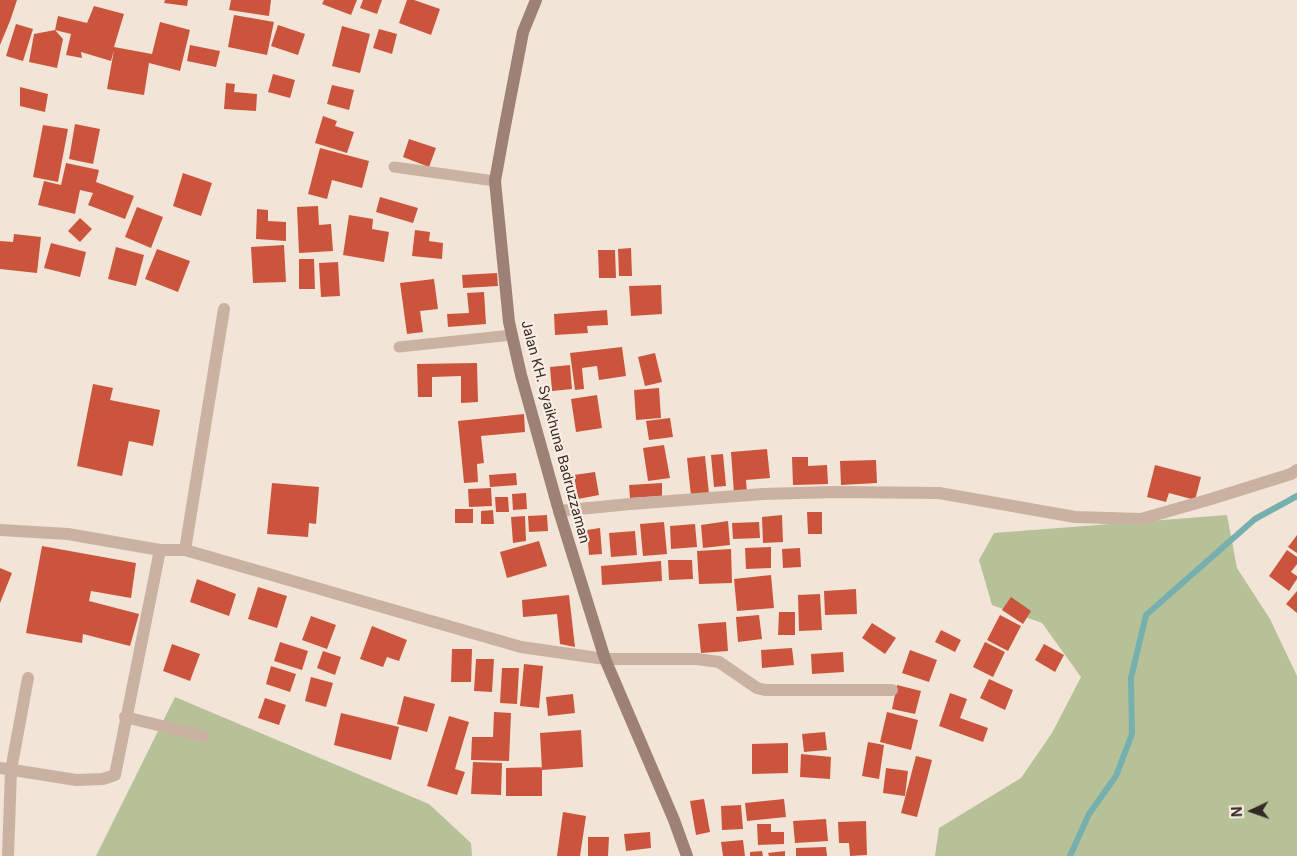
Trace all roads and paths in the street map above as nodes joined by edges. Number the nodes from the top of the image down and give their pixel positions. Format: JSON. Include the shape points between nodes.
{"nodes":[{"id":1,"x":536,"y":0,"type":"edge"},
{"id":2,"x":394,"y":168,"type":"dead end"},
{"id":3,"x":495,"y":182,"type":"junction"},
{"id":4,"x":224,"y":309,"type":"dead end"},
{"id":5,"x":512,"y":335,"type":"junction"},
{"id":6,"x":400,"y":348,"type":"dead end"},
{"id":7,"x":1297,"y":470,"type":"edge"},
{"id":8,"x":559,"y":511,"type":"junction"},
{"id":9,"x":0,"y":530,"type":"edge"},
{"id":10,"x":160,"y":550,"type":"junction"},
{"id":11,"x":185,"y":550,"type":"junction"},
{"id":12,"x":605,"y":659,"type":"junction"},
{"id":13,"x":28,"y":678,"type":"dead end"},
{"id":14,"x":892,"y":690,"type":"dead end"},
{"id":15,"x":125,"y":717,"type":"junction"},
{"id":16,"x":204,"y":736,"type":"dead end"},
{"id":17,"x":6,"y":769,"type":"edge"},
{"id":18,"x":0,"y":855,"type":"edge"},
{"id":19,"x":8,"y":856,"type":"edge"},
{"id":20,"x":687,"y":856,"type":"edge"}],
"edges":[{"from":1,"to":3,"type":"main road","name":"Jalan KH. Syaikhuna Badruzzaman","via":[[524,32]]},
{"from":2,"to":3,"type":"lane"},
{"from":3,"to":5,"type":"main road","name":"Jalan KH. Syaikhuna Badruzzaman"},
{"from":4,"to":11,"type":"street"},
{"from":5,"to":6,"type":"lane"},
{"from":5,"to":8,"type":"main road","name":"Jalan KH. Syaikhuna Badruzzaman"},
{"from":7,"to":8,"type":"street","via":[[1141,519],[1075,517],[939,493],[763,494]]},
{"from":8,"to":12,"type":"main road","name":"Jalan KH. Syaikhuna Badruzzaman"},
{"from":9,"to":10,"type":"street","via":[[68,534]]},
{"from":10,"to":11,"type":"street"},
{"from":10,"to":15,"type":"street"},
{"from":11,"to":12,"type":"street","via":[[521,647]]},
{"from":12,"to":14,"type":"street","via":[[719,662],[765,690]]},
{"from":12,"to":20,"type":"main road","name":"Jalan KH. Syaikhuna Badruzzaman"},
{"from":13,"to":17,"type":"street"},
{"from":15,"to":16,"type":"street"},
{"from":15,"to":17,"type":"street","via":[[115,775],[76,780]]},
{"from":17,"to":19,"type":"street"},
{"from":18,"to":19,"type":"street"}]}
